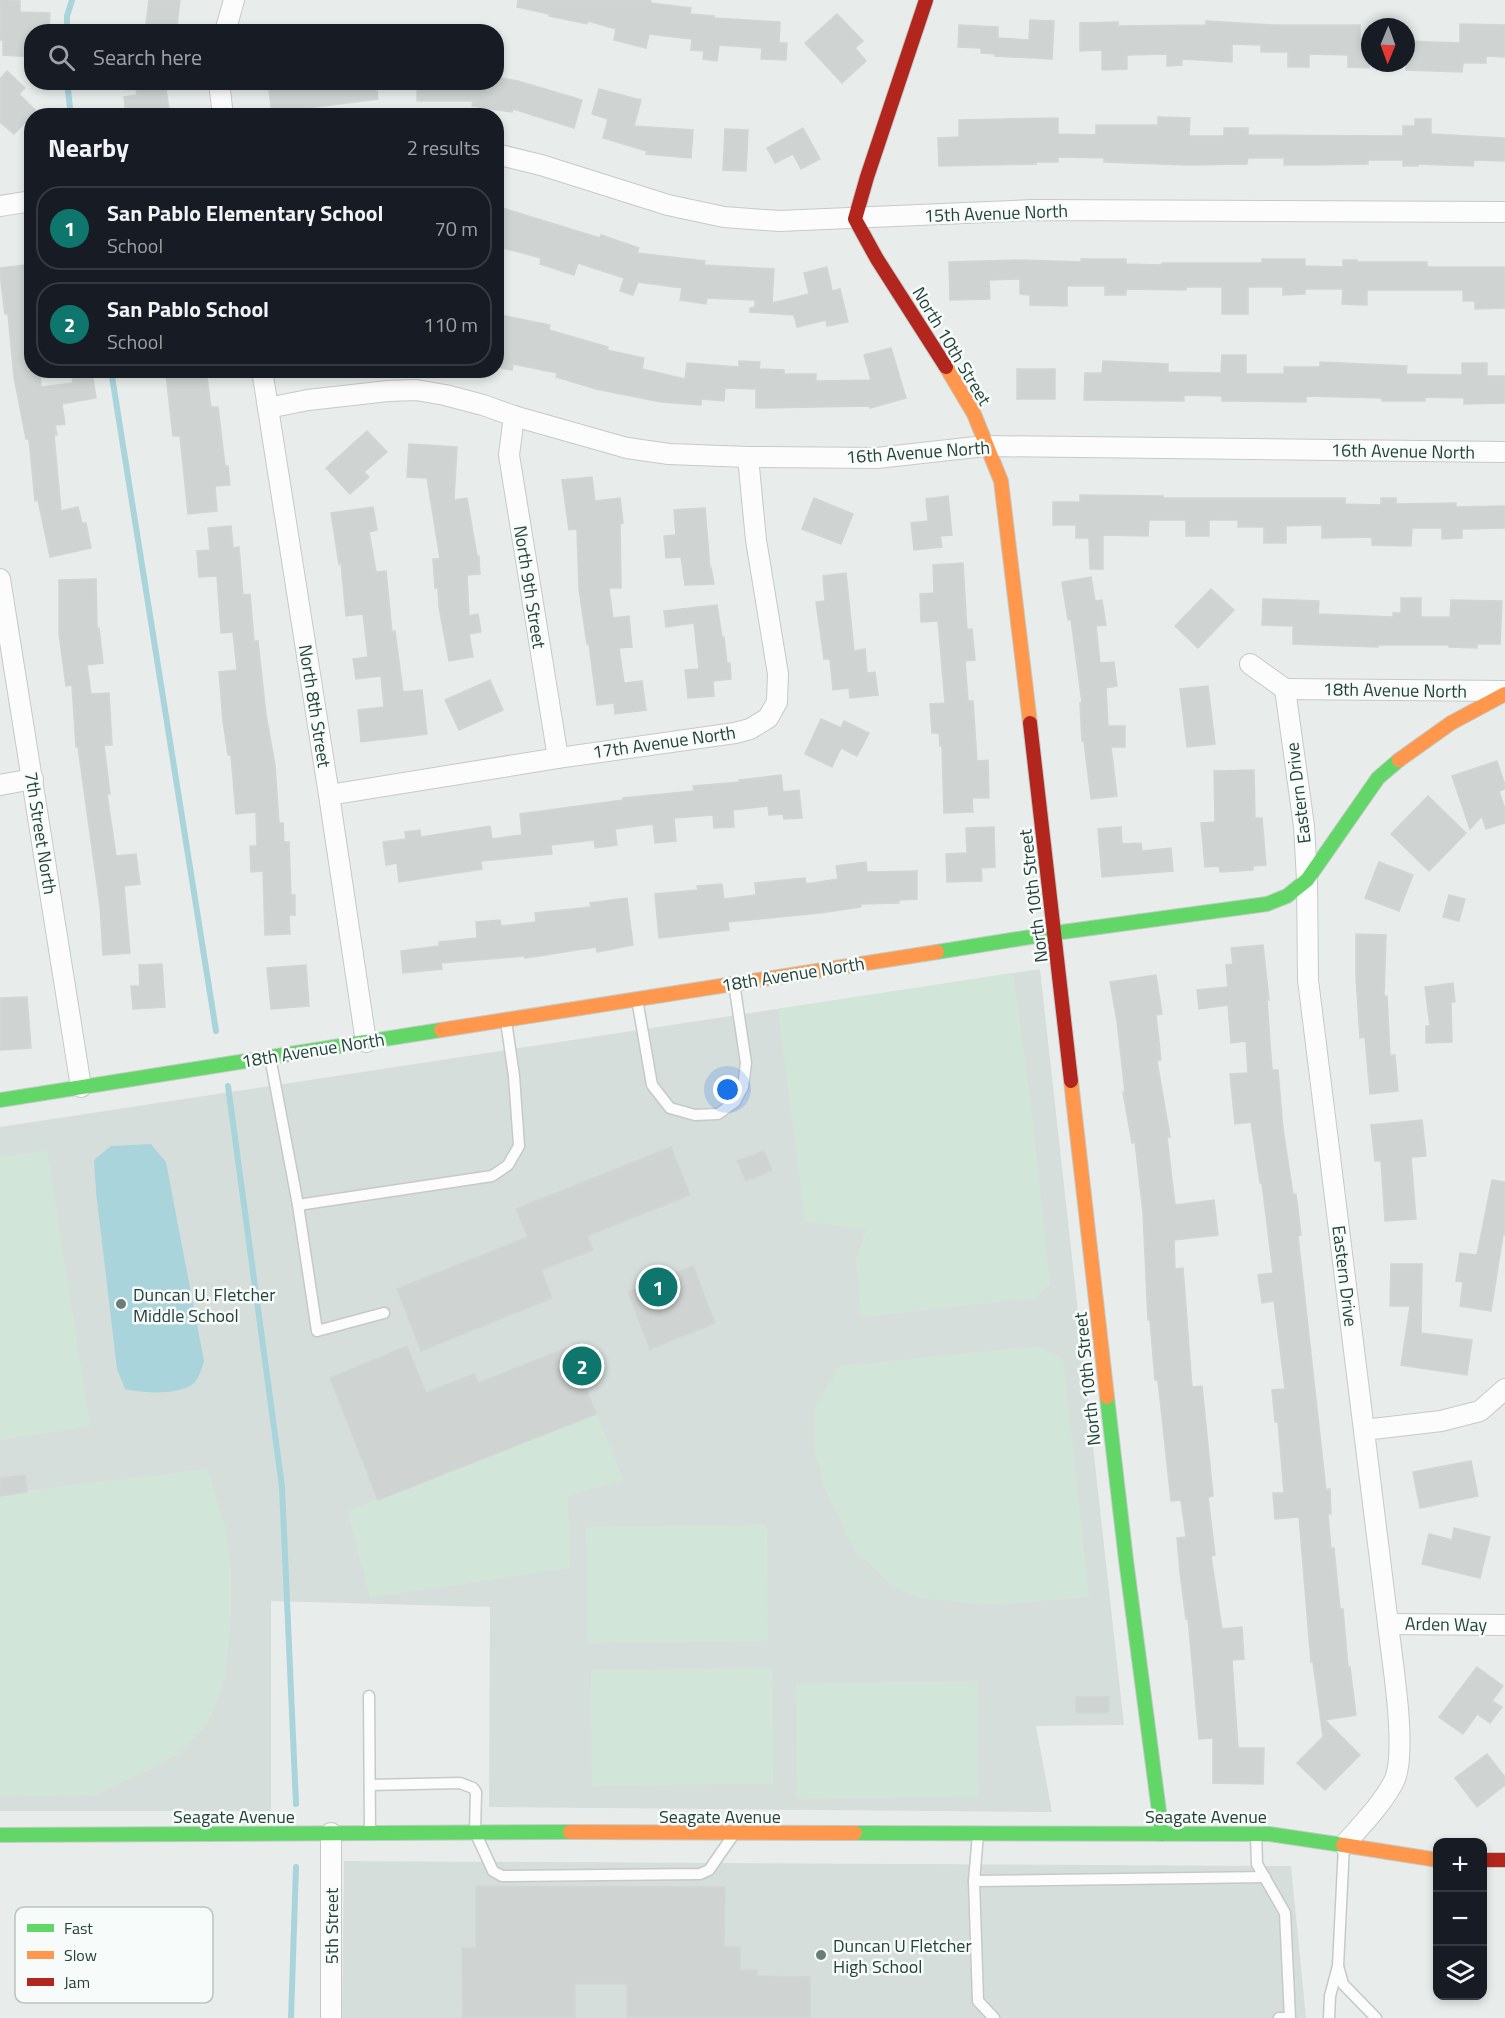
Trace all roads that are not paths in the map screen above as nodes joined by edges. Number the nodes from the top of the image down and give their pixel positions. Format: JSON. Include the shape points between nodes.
{"nodes":[{"id":1,"x":234,"y":0,"type":"edge"},
{"id":2,"x":926,"y":0,"type":"edge"},
{"id":3,"x":227,"y":24,"type":"edge"},
{"id":4,"x":220,"y":90,"type":"edge"},
{"id":5,"x":222,"y":108,"type":"edge"},
{"id":6,"x":504,"y":156,"type":"edge"},
{"id":7,"x":24,"y":202,"type":"edge"},
{"id":8,"x":0,"y":206,"type":"edge"},
{"id":9,"x":1505,"y":212,"type":"edge"},
{"id":10,"x":855,"y":219,"type":"junction"},
{"id":11,"x":263,"y":378,"type":"edge"},
{"id":12,"x":268,"y":408,"type":"junction"},
{"id":13,"x":514,"y":416,"type":"junction"},
{"id":14,"x":985,"y":446,"type":"junction"},
{"id":15,"x":1505,"y":452,"type":"edge"},
{"id":16,"x":748,"y":457,"type":"junction"},
{"id":17,"x":0,"y":579,"type":"edge"},
{"id":18,"x":1250,"y":664,"type":"dead end"},
{"id":19,"x":1285,"y":689,"type":"junction"},
{"id":20,"x":1505,"y":692,"type":"edge"},
{"id":21,"x":558,"y":758,"type":"junction"},
{"id":22,"x":33,"y":780,"type":"junction"},
{"id":23,"x":0,"y":785,"type":"edge"},
{"id":24,"x":329,"y":795,"type":"junction"},
{"id":25,"x":1307,"y":880,"type":"junction"},
{"id":26,"x":1055,"y":933,"type":"junction"},
{"id":27,"x":734,"y":983,"type":"junction"},
{"id":28,"x":637,"y":999,"type":"junction"},
{"id":29,"x":506,"y":1021,"type":"junction"},
{"id":30,"x":366,"y":1042,"type":"junction"},
{"id":31,"x":270,"y":1057,"type":"junction"},
{"id":32,"x":81,"y":1087,"type":"junction"},
{"id":33,"x":0,"y":1100,"type":"edge"},
{"id":34,"x":298,"y":1205,"type":"junction"},
{"id":35,"x":384,"y":1313,"type":"dead end"},
{"id":36,"x":1505,"y":1389,"type":"edge"},
{"id":37,"x":1364,"y":1430,"type":"junction"},
{"id":38,"x":1388,"y":1624,"type":"junction"},
{"id":39,"x":1505,"y":1625,"type":"edge"},
{"id":40,"x":369,"y":1696,"type":"dead end"},
{"id":41,"x":370,"y":1785,"type":"junction"},
{"id":42,"x":475,"y":1832,"type":"junction"},
{"id":43,"x":331,"y":1833,"type":"junction"},
{"id":44,"x":370,"y":1833,"type":"junction"},
{"id":45,"x":734,"y":1834,"type":"junction"},
{"id":46,"x":978,"y":1834,"type":"junction"},
{"id":47,"x":1162,"y":1834,"type":"junction"},
{"id":48,"x":1256,"y":1834,"type":"junction"},
{"id":49,"x":0,"y":1835,"type":"edge"},
{"id":50,"x":1344,"y":1845,"type":"junction"},
{"id":51,"x":1433,"y":1860,"type":"edge"},
{"id":52,"x":1487,"y":1860,"type":"edge"},
{"id":53,"x":1505,"y":1860,"type":"edge"},
{"id":54,"x":1265,"y":1877,"type":"junction"},
{"id":55,"x":974,"y":1881,"type":"junction"},
{"id":56,"x":1338,"y":1966,"type":"junction"},
{"id":57,"x":331,"y":2018,"type":"edge"},
{"id":58,"x":994,"y":2018,"type":"edge"},
{"id":59,"x":1279,"y":2018,"type":"edge"},
{"id":60,"x":1329,"y":2018,"type":"edge"},
{"id":61,"x":1376,"y":2018,"type":"edge"}],
"edges":[{"from":1,"to":3,"type":"street"},
{"from":2,"to":10,"type":"street"},
{"from":4,"to":5,"type":"street"},
{"from":6,"to":10,"type":"street","name":"15th Avenue North","via":[[668,205],[724,217],[779,221]]},
{"from":7,"to":8,"type":"street"},
{"from":9,"to":10,"type":"street","name":"15th Avenue North","via":[[1033,210]]},
{"from":10,"to":14,"type":"street","name":"North 10th Street","via":[[962,392]]},
{"from":11,"to":12,"type":"street","name":"North 8th Street"},
{"from":12,"to":13,"type":"street","name":"16th Avenue North","via":[[308,400],[416,390]]},
{"from":12,"to":24,"type":"street","name":"North 8th Street"},
{"from":13,"to":16,"type":"street","name":"16th Avenue North","via":[[627,448]]},
{"from":13,"to":21,"type":"street","name":"North 9th Street","via":[[509,455]]},
{"from":14,"to":15,"type":"street","name":"16th Avenue North"},
{"from":14,"to":16,"type":"street","name":"16th Avenue North","via":[[877,458]]},
{"from":14,"to":26,"type":"street","name":"North 10th Street","via":[[1000,481],[1006,514]]},
{"from":16,"to":21,"type":"street","name":"17th Avenue North","via":[[756,540],[778,674],[777,702],[768,718],[735,733]]},
{"from":17,"to":22,"type":"street","name":"7th Street North"},
{"from":18,"to":19,"type":"street"},
{"from":19,"to":20,"type":"street","name":"18th Avenue North"},
{"from":19,"to":25,"type":"street","name":"Eastern Drive","via":[[1304,826]]},
{"from":20,"to":25,"type":"street","name":"18th Avenue North","via":[[1405,754],[1378,778]]},
{"from":21,"to":24,"type":"street","name":"17th Avenue North"},
{"from":22,"to":23,"type":"street"},
{"from":22,"to":32,"type":"street","name":"7th Street North"},
{"from":24,"to":30,"type":"street","name":"North 8th Street"},
{"from":25,"to":26,"type":"street","name":"18th Avenue North","via":[[1287,896],[1267,904]]},
{"from":25,"to":37,"type":"street","name":"Eastern Drive","via":[[1308,980]]},
{"from":26,"to":27,"type":"street","name":"18th Avenue North"},
{"from":26,"to":47,"type":"street","name":"North 10th Street","via":[[1126,1560]]},
{"from":27,"to":28,"type":"street","name":"18th Avenue North"},
{"from":27,"to":28,"type":"lane","via":[[746,1063],[743,1087],[735,1102],[718,1114],[695,1115],[670,1108],[652,1085]]},
{"from":28,"to":29,"type":"street","name":"18th Avenue North"},
{"from":29,"to":30,"type":"street","name":"18th Avenue North"},
{"from":29,"to":34,"type":"lane","via":[[519,1146],[508,1165],[492,1176]]},
{"from":30,"to":31,"type":"street","name":"18th Avenue North"},
{"from":31,"to":32,"type":"street","name":"18th Avenue North"},
{"from":31,"to":34,"type":"lane"},
{"from":32,"to":33,"type":"street","name":"18th Avenue North"},
{"from":34,"to":35,"type":"lane","via":[[317,1331]]},
{"from":36,"to":37,"type":"street","via":[[1480,1411],[1441,1421]]},
{"from":37,"to":38,"type":"street","name":"Eastern Drive"},
{"from":38,"to":39,"type":"street","name":"Arden Way"},
{"from":38,"to":50,"type":"street","name":"Eastern Drive","via":[[1400,1748],[1395,1779],[1375,1810]]},
{"from":40,"to":41,"type":"lane"},
{"from":41,"to":42,"type":"lane","via":[[466,1784],[476,1792]]},
{"from":41,"to":44,"type":"lane"},
{"from":42,"to":44,"type":"street","name":"Seagate Avenue"},
{"from":42,"to":45,"type":"street","name":"Seagate Avenue"},
{"from":42,"to":45,"type":"lane","via":[[493,1871],[502,1876],[700,1874],[709,1870]]},
{"from":43,"to":44,"type":"street","name":"Seagate Avenue"},
{"from":43,"to":49,"type":"street","name":"Seagate Avenue"},
{"from":43,"to":57,"type":"street","name":"5th Street"},
{"from":45,"to":46,"type":"street","name":"Seagate Avenue"},
{"from":46,"to":47,"type":"street","name":"Seagate Avenue"},
{"from":46,"to":55,"type":"lane"},
{"from":47,"to":48,"type":"street","name":"Seagate Avenue"},
{"from":48,"to":50,"type":"street","name":"Seagate Avenue"},
{"from":48,"to":54,"type":"lane","via":[[1257,1864]]},
{"from":50,"to":51,"type":"street","name":"Seagate Avenue"},
{"from":50,"to":56,"type":"lane"},
{"from":52,"to":53,"type":"street"},
{"from":54,"to":55,"type":"lane"},
{"from":54,"to":59,"type":"lane","via":[[1285,1913],[1290,2018]]},
{"from":55,"to":58,"type":"lane","via":[[978,2001]]},
{"from":56,"to":60,"type":"lane"},
{"from":56,"to":61,"type":"lane","via":[[1343,1984]]}]}
